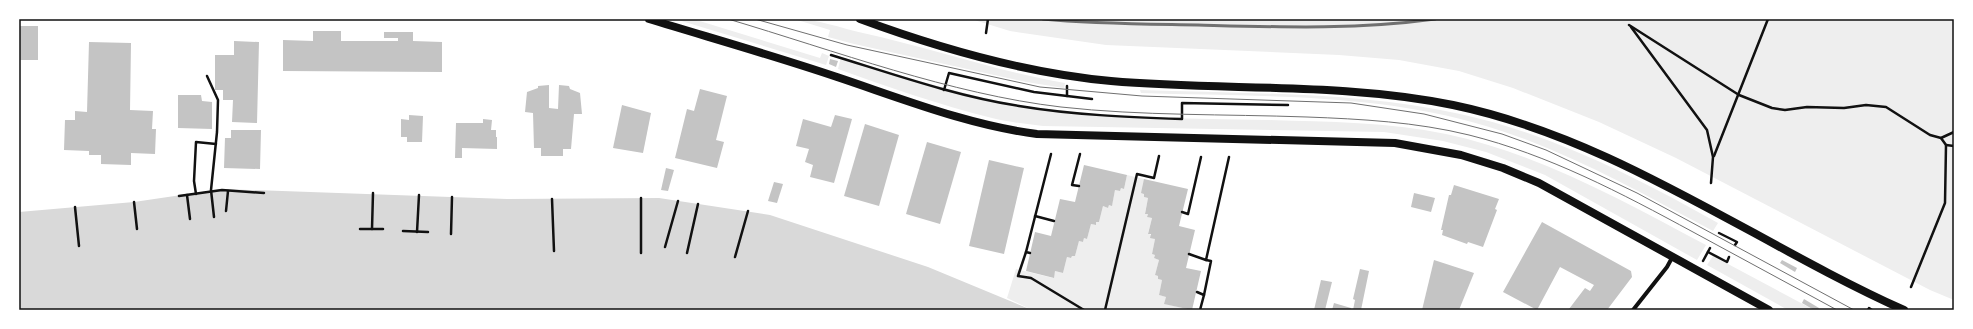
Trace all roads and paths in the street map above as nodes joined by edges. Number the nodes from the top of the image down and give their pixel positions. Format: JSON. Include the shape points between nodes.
{"nodes":[{"id":1,"x":649,"y":19,"type":"edge"},
{"id":2,"x":860,"y":19,"type":"edge"},
{"id":3,"x":988,"y":19,"type":"edge"},
{"id":4,"x":1768,"y":19,"type":"edge"},
{"id":5,"x":986,"y":33,"type":"dead end"},
{"id":6,"x":831,"y":55,"type":"dead end"},
{"id":7,"x":207,"y":76,"type":"dead end"},
{"id":8,"x":944,"y":90,"type":"junction"},
{"id":9,"x":1739,"y":95,"type":"junction"},
{"id":10,"x":1092,"y":99,"type":"dead end"},
{"id":11,"x":1288,"y":105,"type":"dead end"},
{"id":12,"x":1954,"y":132,"type":"edge"},
{"id":13,"x":1941,"y":138,"type":"junction"},
{"id":14,"x":216,"y":144,"type":"junction"},
{"id":15,"x":1946,"y":145,"type":"junction"},
{"id":16,"x":1954,"y":146,"type":"edge"},
{"id":17,"x":1051,"y":154,"type":"dead end"},
{"id":18,"x":1080,"y":154,"type":"dead end"},
{"id":19,"x":1159,"y":156,"type":"dead end"},
{"id":20,"x":1201,"y":157,"type":"dead end"},
{"id":21,"x":1229,"y":157,"type":"dead end"},
{"id":22,"x":1713,"y":157,"type":"junction"},
{"id":23,"x":1711,"y":183,"type":"dead end"},
{"id":24,"x":1079,"y":186,"type":"dead end"},
{"id":25,"x":228,"y":191,"type":"junction"},
{"id":26,"x":211,"y":192,"type":"junction"},
{"id":27,"x":264,"y":192,"type":"dead end"},
{"id":28,"x":373,"y":193,"type":"dead end"},
{"id":29,"x":196,"y":194,"type":"junction"},
{"id":30,"x":187,"y":195,"type":"junction"},
{"id":31,"x":419,"y":195,"type":"dead end"},
{"id":32,"x":179,"y":196,"type":"dead end"},
{"id":33,"x":452,"y":196,"type":"dead end"},
{"id":34,"x":641,"y":198,"type":"dead end"},
{"id":35,"x":552,"y":199,"type":"dead end"},
{"id":36,"x":678,"y":200,"type":"dead end"},
{"id":37,"x":134,"y":202,"type":"dead end"},
{"id":38,"x":698,"y":204,"type":"dead end"},
{"id":39,"x":75,"y":207,"type":"dead end"},
{"id":40,"x":748,"y":211,"type":"dead end"},
{"id":41,"x":226,"y":212,"type":"dead end"},
{"id":42,"x":1182,"y":212,"type":"dead end"},
{"id":43,"x":214,"y":216,"type":"dead end"},
{"id":44,"x":1035,"y":216,"type":"junction"},
{"id":45,"x":190,"y":219,"type":"dead end"},
{"id":46,"x":1054,"y":221,"type":"dead end"},
{"id":47,"x":137,"y":229,"type":"dead end"},
{"id":48,"x":360,"y":229,"type":"dead end"},
{"id":49,"x":372,"y":229,"type":"junction"},
{"id":50,"x":383,"y":229,"type":"dead end"},
{"id":51,"x":404,"y":231,"type":"dead end"},
{"id":52,"x":417,"y":232,"type":"junction"},
{"id":53,"x":428,"y":232,"type":"dead end"},
{"id":54,"x":1719,"y":233,"type":"dead end"},
{"id":55,"x":451,"y":234,"type":"dead end"},
{"id":56,"x":1735,"y":245,"type":"dead end"},
{"id":57,"x":78,"y":246,"type":"dead end"},
{"id":58,"x":665,"y":247,"type":"dead end"},
{"id":59,"x":1710,"y":248,"type":"dead end"},
{"id":60,"x":554,"y":251,"type":"dead end"},
{"id":61,"x":1026,"y":252,"type":"junction"},
{"id":62,"x":1708,"y":252,"type":"junction"},
{"id":63,"x":642,"y":253,"type":"dead end"},
{"id":64,"x":687,"y":253,"type":"dead end"},
{"id":65,"x":1030,"y":253,"type":"dead end"},
{"id":66,"x":1189,"y":254,"type":"dead end"},
{"id":67,"x":1673,"y":256,"type":"junction"},
{"id":68,"x":735,"y":257,"type":"dead end"},
{"id":69,"x":1729,"y":257,"type":"dead end"},
{"id":70,"x":1206,"y":260,"type":"junction"},
{"id":71,"x":1702,"y":263,"type":"dead end"},
{"id":72,"x":1912,"y":287,"type":"dead end"},
{"id":73,"x":1196,"y":292,"type":"dead end"},
{"id":74,"x":1204,"y":295,"type":"junction"},
{"id":75,"x":1084,"y":310,"type":"edge"},
{"id":76,"x":1105,"y":310,"type":"edge"},
{"id":77,"x":1200,"y":310,"type":"edge"},
{"id":78,"x":1633,"y":310,"type":"edge"},
{"id":79,"x":1769,"y":310,"type":"edge"},
{"id":80,"x":1868,"y":310,"type":"edge"},
{"id":81,"x":1872,"y":310,"type":"edge"},
{"id":82,"x":1904,"y":310,"type":"edge"}],
"edges":[{"from":1,"to":67,"type":"main road","via":[[836,76],[894,98],[960,118],[1022,132],[1382,142],[1462,155],[1539,183]]},
{"from":2,"to":82,"type":"main road","via":[[969,55],[1078,77],[1142,83],[1370,92],[1432,101],[1492,115],[1544,130],[1633,169],[1832,277]]},
{"from":3,"to":5,"type":"path"},
{"from":4,"to":9,"type":"path"},
{"from":6,"to":8,"type":"path"},
{"from":7,"to":14,"type":"path","via":[[218,100]]},
{"from":8,"to":10,"type":"path","via":[[949,73],[1034,92]]},
{"from":8,"to":11,"type":"path","via":[[1017,106],[1082,115],[1182,119],[1182,103]]},
{"from":9,"to":13,"type":"path","via":[[1772,108],[1785,110],[1866,105],[1886,107],[1930,135]]},
{"from":9,"to":22,"type":"path"},
{"from":9,"to":22,"type":"path","via":[[1629,25],[1707,130]]},
{"from":12,"to":13,"type":"path"},
{"from":13,"to":15,"type":"path"},
{"from":14,"to":26,"type":"path"},
{"from":14,"to":29,"type":"path","via":[[196,142]]},
{"from":15,"to":16,"type":"path"},
{"from":15,"to":72,"type":"path","via":[[1945,203]]},
{"from":17,"to":44,"type":"path"},
{"from":18,"to":24,"type":"path","via":[[1072,185]]},
{"from":19,"to":76,"type":"path","via":[[1154,178],[1137,174]]},
{"from":20,"to":42,"type":"path","via":[[1188,214]]},
{"from":21,"to":70,"type":"path"},
{"from":22,"to":23,"type":"path"},
{"from":25,"to":26,"type":"path"},
{"from":25,"to":27,"type":"path"},
{"from":25,"to":41,"type":"path"},
{"from":26,"to":29,"type":"path"},
{"from":26,"to":43,"type":"path"},
{"from":28,"to":49,"type":"path"},
{"from":29,"to":30,"type":"path"},
{"from":30,"to":32,"type":"path"},
{"from":30,"to":45,"type":"path"},
{"from":31,"to":52,"type":"path"},
{"from":33,"to":55,"type":"path"},
{"from":34,"to":63,"type":"path"},
{"from":35,"to":60,"type":"path"},
{"from":36,"to":58,"type":"path"},
{"from":37,"to":47,"type":"path"},
{"from":38,"to":64,"type":"path"},
{"from":39,"to":57,"type":"path"},
{"from":40,"to":68,"type":"path"},
{"from":44,"to":46,"type":"path"},
{"from":44,"to":61,"type":"path"},
{"from":48,"to":49,"type":"path"},
{"from":49,"to":50,"type":"path"},
{"from":51,"to":52,"type":"path"},
{"from":52,"to":53,"type":"path"},
{"from":54,"to":56,"type":"path","via":[[1736,242]]},
{"from":59,"to":62,"type":"path"},
{"from":61,"to":65,"type":"path"},
{"from":61,"to":75,"type":"path","via":[[1018,276],[1030,278]]},
{"from":62,"to":69,"type":"path","via":[[1727,262]]},
{"from":62,"to":71,"type":"path"},
{"from":66,"to":70,"type":"path"},
{"from":67,"to":78,"type":"street"},
{"from":67,"to":79,"type":"main road"},
{"from":70,"to":74,"type":"path","via":[[1211,261]]},
{"from":73,"to":74,"type":"path"},
{"from":74,"to":77,"type":"path"},
{"from":80,"to":81,"type":"path"}]}
